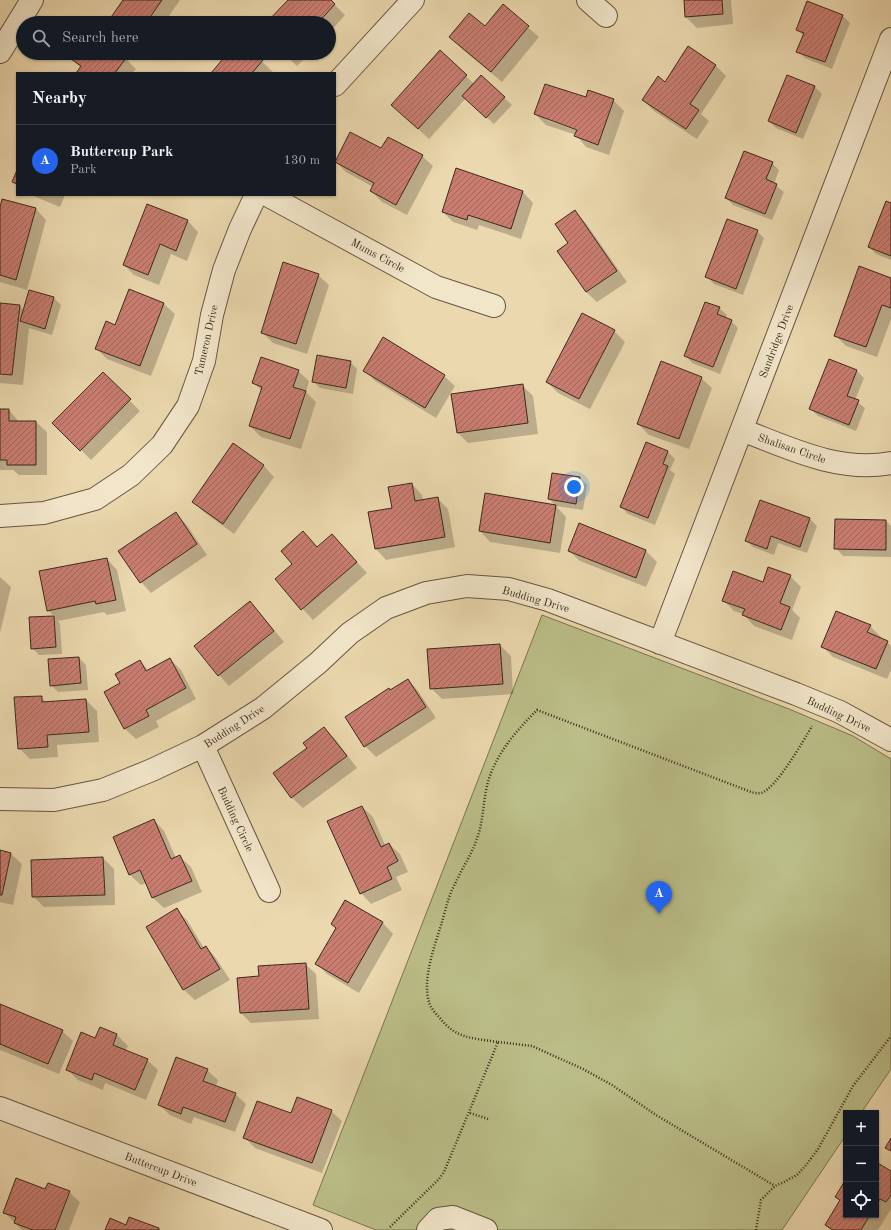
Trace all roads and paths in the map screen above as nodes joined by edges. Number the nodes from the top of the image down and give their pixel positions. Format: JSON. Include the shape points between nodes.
{"nodes":[{"id":1,"x":32,"y":0,"type":"edge"},
{"id":2,"x":412,"y":0,"type":"edge"},
{"id":3,"x":588,"y":0,"type":"edge"},
{"id":4,"x":22,"y":16,"type":"edge"},
{"id":5,"x":606,"y":16,"type":"dead end"},
{"id":6,"x":16,"y":26,"type":"edge"},
{"id":7,"x":891,"y":39,"type":"edge"},
{"id":8,"x":0,"y":52,"type":"edge"},
{"id":9,"x":336,"y":84,"type":"edge"},
{"id":10,"x":256,"y":196,"type":"edge"},
{"id":11,"x":269,"y":196,"type":"edge"},
{"id":12,"x":494,"y":306,"type":"dead end"},
{"id":13,"x":742,"y":430,"type":"junction"},
{"id":14,"x":891,"y":463,"type":"edge"},
{"id":15,"x":0,"y":516,"type":"edge"},
{"id":16,"x":660,"y":643,"type":"junction"},
{"id":17,"x":812,"y":726,"type":"dead end"},
{"id":18,"x":891,"y":740,"type":"edge"},
{"id":19,"x":203,"y":746,"type":"junction"},
{"id":20,"x":0,"y":799,"type":"edge"},
{"id":21,"x":269,"y":891,"type":"dead end"},
{"id":22,"x":891,"y":1036,"type":"edge"},
{"id":23,"x":498,"y":1042,"type":"junction"},
{"id":24,"x":0,"y":1108,"type":"edge"},
{"id":25,"x":470,"y":1113,"type":"junction"},
{"id":26,"x":488,"y":1119,"type":"dead end"},
{"id":27,"x":775,"y":1186,"type":"junction"},
{"id":28,"x":390,"y":1227,"type":"dead end"},
{"id":29,"x":321,"y":1230,"type":"edge"},
{"id":30,"x":428,"y":1230,"type":"edge"},
{"id":31,"x":486,"y":1230,"type":"edge"},
{"id":32,"x":756,"y":1230,"type":"edge"}],
"edges":[{"from":1,"to":4,"type":"street"},
{"from":2,"to":9,"type":"street"},
{"from":3,"to":5,"type":"street"},
{"from":6,"to":8,"type":"street"},
{"from":7,"to":13,"type":"street","name":"Sandridge Drive"},
{"from":10,"to":15,"type":"street","name":"Tameron Drive","via":[[224,270],[212,315],[204,361],[188,406],[162,445],[131,475],[95,499],[44,513]]},
{"from":11,"to":12,"type":"street","name":"Mums Circle","via":[[436,287]]},
{"from":13,"to":14,"type":"street","name":"Shalisan Circle","via":[[803,454],[840,464],[878,466]]},
{"from":13,"to":16,"type":"street","name":"Sandridge Drive"},
{"from":16,"to":18,"type":"street","name":"Budding Drive","via":[[840,712]]},
{"from":16,"to":19,"type":"street","name":"Budding Drive","via":[[548,600],[509,589],[468,586],[426,593],[386,608],[350,633],[318,664],[263,708]]},
{"from":17,"to":23,"type":"path","via":[[788,765],[762,793],[754,793],[537,710],[514,733],[490,774],[477,841],[450,896],[432,956],[427,988],[429,1002],[445,1025],[467,1037]]},
{"from":19,"to":20,"type":"street","name":"Budding Drive","via":[[103,790],[54,800]]},
{"from":19,"to":21,"type":"street","name":"Budding Circle"},
{"from":22,"to":27,"type":"path","via":[[853,1086],[807,1164],[797,1174]]},
{"from":23,"to":25,"type":"path"},
{"from":23,"to":27,"type":"path","via":[[532,1046],[583,1069]]},
{"from":24,"to":29,"type":"street","name":"Buttercup Drive"},
{"from":25,"to":26,"type":"path"},
{"from":25,"to":28,"type":"path","via":[[444,1172]]},
{"from":27,"to":32,"type":"path","via":[[761,1200]]},
{"from":30,"to":31,"type":"street","via":[[438,1219],[453,1216]]}]}
